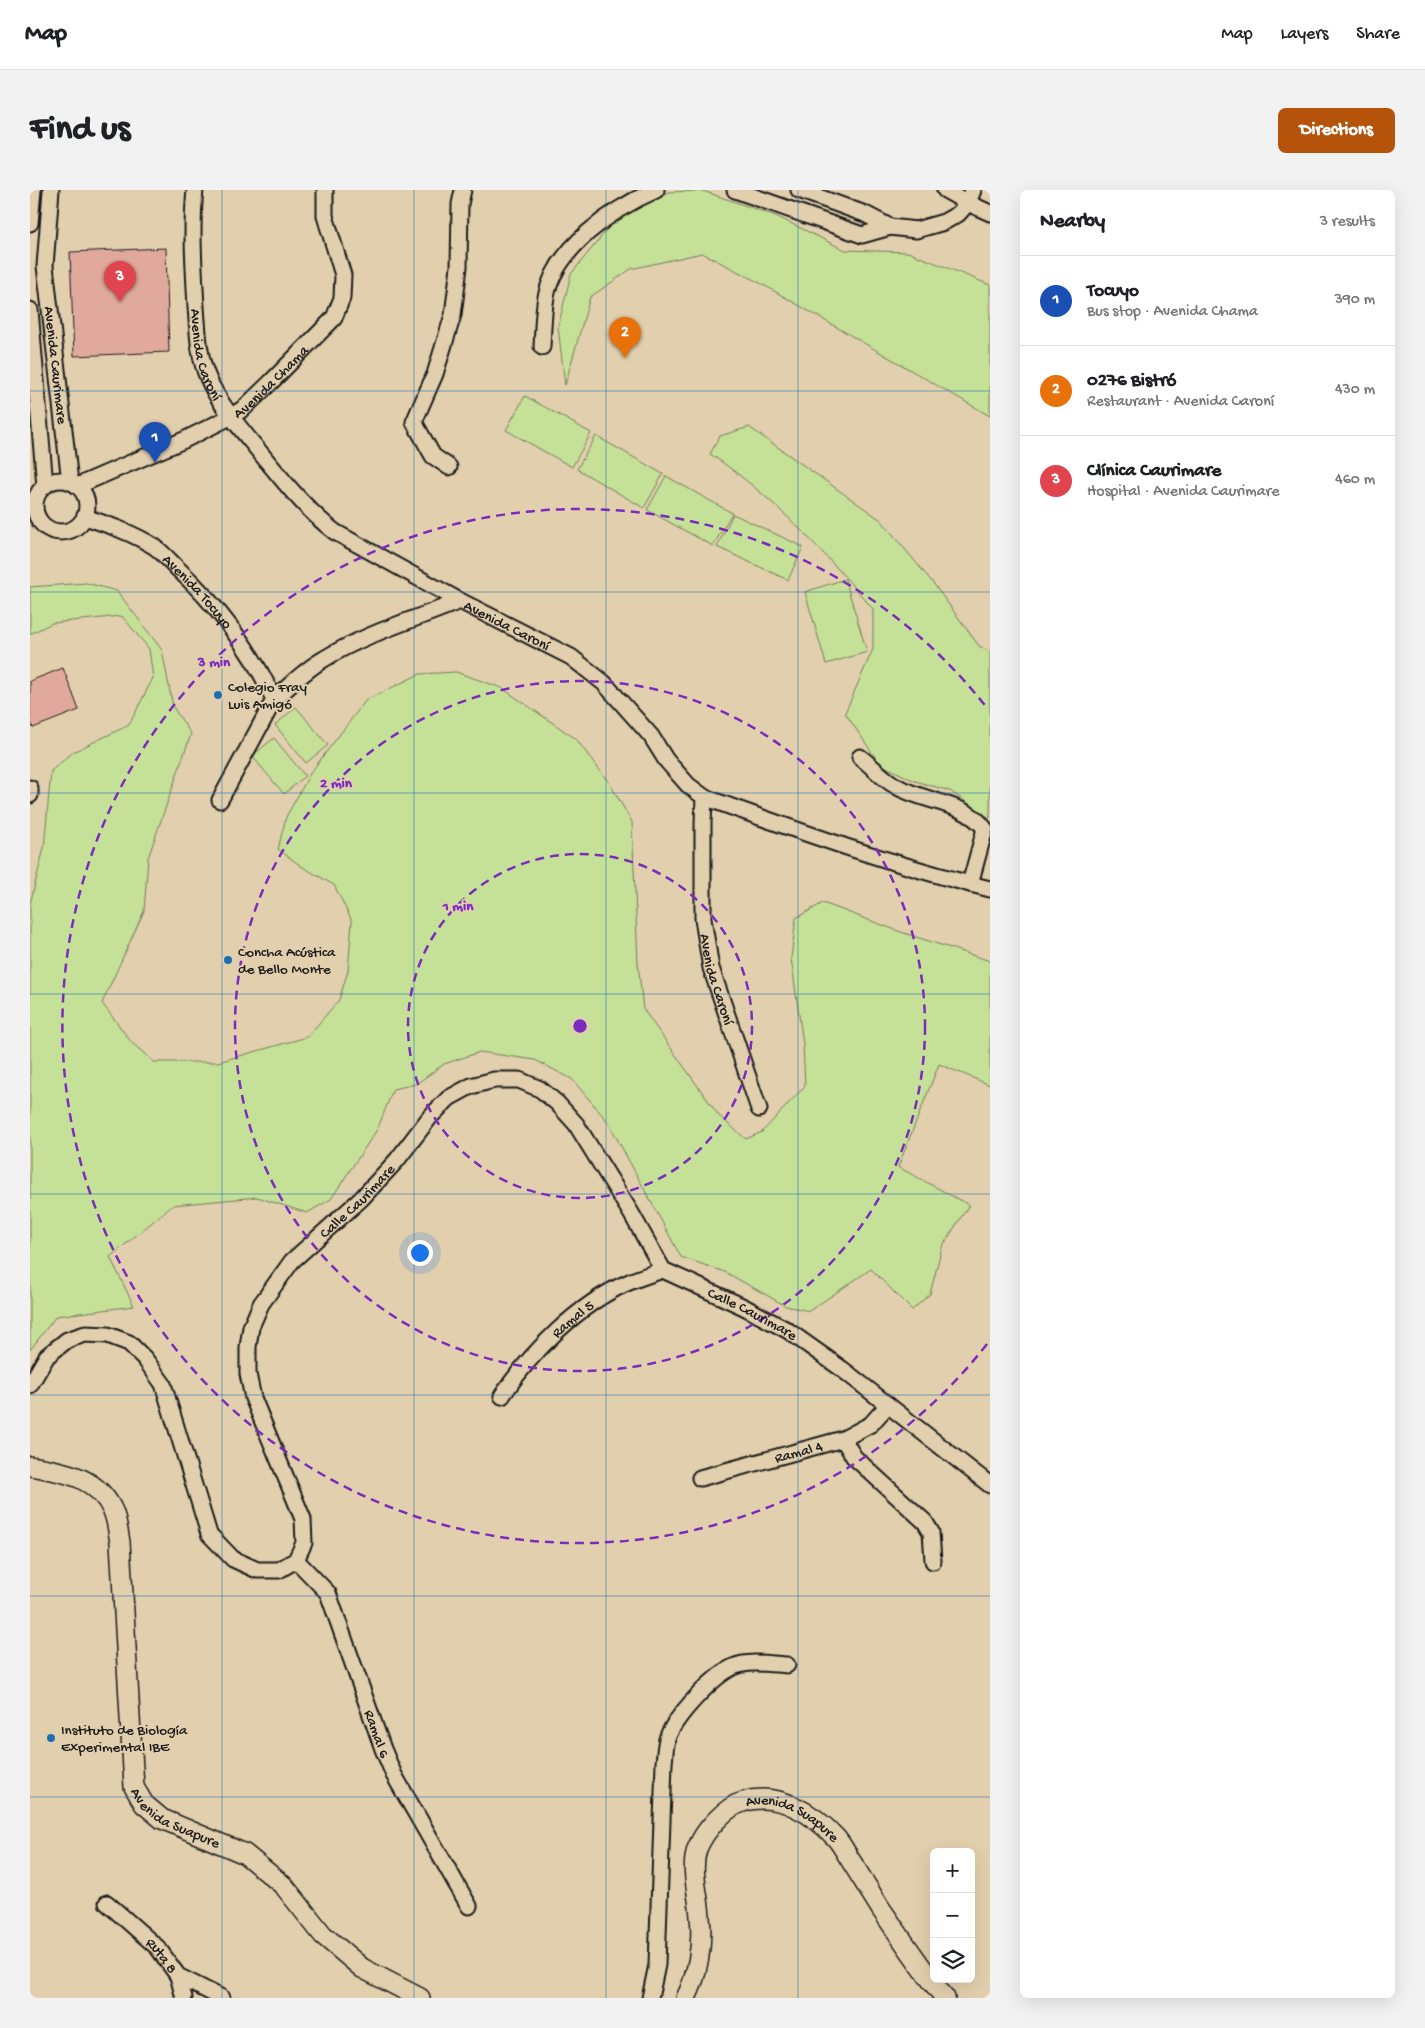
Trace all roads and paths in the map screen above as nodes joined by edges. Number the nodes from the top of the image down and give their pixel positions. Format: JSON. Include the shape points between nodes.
{"nodes":[{"id":1,"x":33,"y":190,"type":"edge"},
{"id":2,"x":51,"y":190,"type":"edge"},
{"id":3,"x":196,"y":190,"type":"edge"},
{"id":4,"x":324,"y":190,"type":"edge"},
{"id":5,"x":463,"y":190,"type":"edge"},
{"id":6,"x":656,"y":190,"type":"edge"},
{"id":7,"x":735,"y":190,"type":"edge"},
{"id":8,"x":799,"y":190,"type":"edge"},
{"id":9,"x":945,"y":190,"type":"edge"},
{"id":10,"x":971,"y":197,"type":"edge"},
{"id":11,"x":990,"y":213,"type":"edge"},
{"id":12,"x":30,"y":223,"type":"edge"},
{"id":13,"x":890,"y":228,"type":"junction"},
{"id":14,"x":30,"y":310,"type":"edge"},
{"id":15,"x":542,"y":347,"type":"dead end"},
{"id":16,"x":232,"y":416,"type":"junction"},
{"id":17,"x":448,"y":467,"type":"dead end"},
{"id":18,"x":74,"y":484,"type":"junction"},
{"id":19,"x":45,"y":486,"type":"junction"},
{"id":20,"x":33,"y":515,"type":"edge"},
{"id":21,"x":85,"y":517,"type":"junction"},
{"id":22,"x":460,"y":601,"type":"junction"},
{"id":23,"x":274,"y":700,"type":"junction"},
{"id":24,"x":860,"y":757,"type":"dead end"},
{"id":25,"x":30,"y":788,"type":"edge"},
{"id":26,"x":30,"y":795,"type":"edge"},
{"id":27,"x":704,"y":797,"type":"junction"},
{"id":28,"x":220,"y":800,"type":"dead end"},
{"id":29,"x":970,"y":884,"type":"junction"},
{"id":30,"x":990,"y":889,"type":"edge"},
{"id":31,"x":759,"y":1109,"type":"dead end"},
{"id":32,"x":663,"y":1270,"type":"junction"},
{"id":33,"x":30,"y":1385,"type":"edge"},
{"id":34,"x":502,"y":1396,"type":"dead end"},
{"id":35,"x":888,"y":1405,"type":"junction"},
{"id":36,"x":843,"y":1439,"type":"junction"},
{"id":37,"x":30,"y":1466,"type":"edge"},
{"id":38,"x":700,"y":1478,"type":"dead end"},
{"id":39,"x":990,"y":1485,"type":"edge"},
{"id":40,"x":296,"y":1560,"type":"junction"},
{"id":41,"x":933,"y":1561,"type":"dead end"},
{"id":42,"x":787,"y":1665,"type":"dead end"},
{"id":43,"x":107,"y":1903,"type":"dead end"},
{"id":44,"x":468,"y":1906,"type":"dead end"},
{"id":45,"x":178,"y":1976,"type":"junction"},
{"id":46,"x":184,"y":1998,"type":"edge"},
{"id":47,"x":222,"y":1998,"type":"edge"},
{"id":48,"x":420,"y":1998,"type":"edge"},
{"id":49,"x":650,"y":1998,"type":"edge"},
{"id":50,"x":686,"y":1998,"type":"edge"},
{"id":51,"x":945,"y":1998,"type":"edge"}],
"edges":[{"from":1,"to":12,"type":"street"},
{"from":2,"to":18,"type":"street","name":"Avenida Caurimare","via":[[46,266]]},
{"from":3,"to":16,"type":"street","name":"Avenida Caroní","via":[[193,282],[201,355],[208,379]]},
{"from":4,"to":16,"type":"street","name":"Avenida Chama","via":[[325,216],[343,275],[342,298],[334,318],[244,408]]},
{"from":5,"to":17,"type":"street","via":[[453,315],[436,374],[414,422],[433,456]]},
{"from":6,"to":15,"type":"street","via":[[618,208],[573,248],[557,268],[546,296]]},
{"from":7,"to":13,"type":"street","via":[[862,234]]},
{"from":8,"to":13,"type":"street","via":[[865,214]]},
{"from":9,"to":10,"type":"street"},
{"from":10,"to":11,"type":"street"},
{"from":10,"to":13,"type":"street","via":[[958,214],[944,222],[916,230]]},
{"from":14,"to":19,"type":"street","name":"Avenida Caurimare"},
{"from":16,"to":18,"type":"street","name":"Avenida Chama","via":[[192,437]]},
{"from":16,"to":22,"type":"street","name":"Avenida Caroní","via":[[288,487],[320,520],[335,532]]},
{"from":18,"to":19,"type":"street","via":[[60,479]]},
{"from":18,"to":21,"type":"street","via":[[86,499]]},
{"from":19,"to":20,"type":"street","via":[[39,493]]},
{"from":20,"to":21,"type":"street","via":[[45,526],[62,532],[71,530]]},
{"from":21,"to":23,"type":"street","name":"Avenida Tocuyo","via":[[120,528],[156,548],[186,576],[215,607],[264,678]]},
{"from":22,"to":23,"type":"street","via":[[357,640],[322,660]]},
{"from":22,"to":27,"type":"street","name":"Avenida Caroní","via":[[571,657],[604,683],[650,736],[666,760],[688,785]]},
{"from":23,"to":28,"type":"street"},
{"from":24,"to":29,"type":"street","via":[[896,786],[978,820],[985,829]]},
{"from":25,"to":26,"type":"street"},
{"from":27,"to":29,"type":"street","via":[[843,846]]},
{"from":27,"to":31,"type":"street","name":"Avenida Caroní","via":[[703,919],[711,968]]},
{"from":29,"to":30,"type":"street"},
{"from":32,"to":34,"type":"street","name":"Ramal 5","via":[[626,1283],[574,1317],[542,1347]]},
{"from":32,"to":35,"type":"street","name":"Calle Caurimare","via":[[787,1330]]},
{"from":32,"to":40,"type":"street","name":"Calle Caurimare","via":[[576,1124],[540,1089],[520,1080],[494,1080],[471,1086],[449,1098],[361,1199],[292,1261],[261,1304],[251,1327],[248,1374],[253,1398],[303,1519],[304,1543]]},
{"from":33,"to":40,"type":"street","via":[[47,1356],[67,1340],[85,1334],[108,1335],[129,1343],[163,1384],[208,1534],[233,1559],[257,1570],[279,1570]]},
{"from":35,"to":36,"type":"street","name":"Ramal 4","via":[[871,1424]]},
{"from":35,"to":39,"type":"street","name":"Calle Caurimare"},
{"from":36,"to":38,"type":"street","name":"Ramal 4"},
{"from":36,"to":41,"type":"street","via":[[854,1457],[925,1522],[931,1532]]},
{"from":37,"to":48,"type":"street","name":"Avenida Suapure","via":[[77,1476],[92,1484],[113,1511],[120,1542],[134,1787],[144,1804],[162,1819],[245,1854],[284,1886],[323,1935],[362,1968]]},
{"from":40,"to":44,"type":"street","name":"Ramal 6","via":[[328,1593],[394,1775]]},
{"from":42,"to":49,"type":"street","via":[[759,1663],[734,1667],[706,1686],[668,1737],[664,1763],[657,1965]]},
{"from":43,"to":45,"type":"street","name":"Ruta 8","via":[[158,1948]]},
{"from":45,"to":46,"type":"street"},
{"from":45,"to":47,"type":"street","name":"Ruta 8"},
{"from":50,"to":51,"type":"street","name":"Avenida Suapure","via":[[698,1968],[700,1950],[701,1919],[695,1867],[697,1849],[709,1829],[737,1804],[756,1798],[771,1798],[806,1812],[837,1839],[880,1907]]}]}
